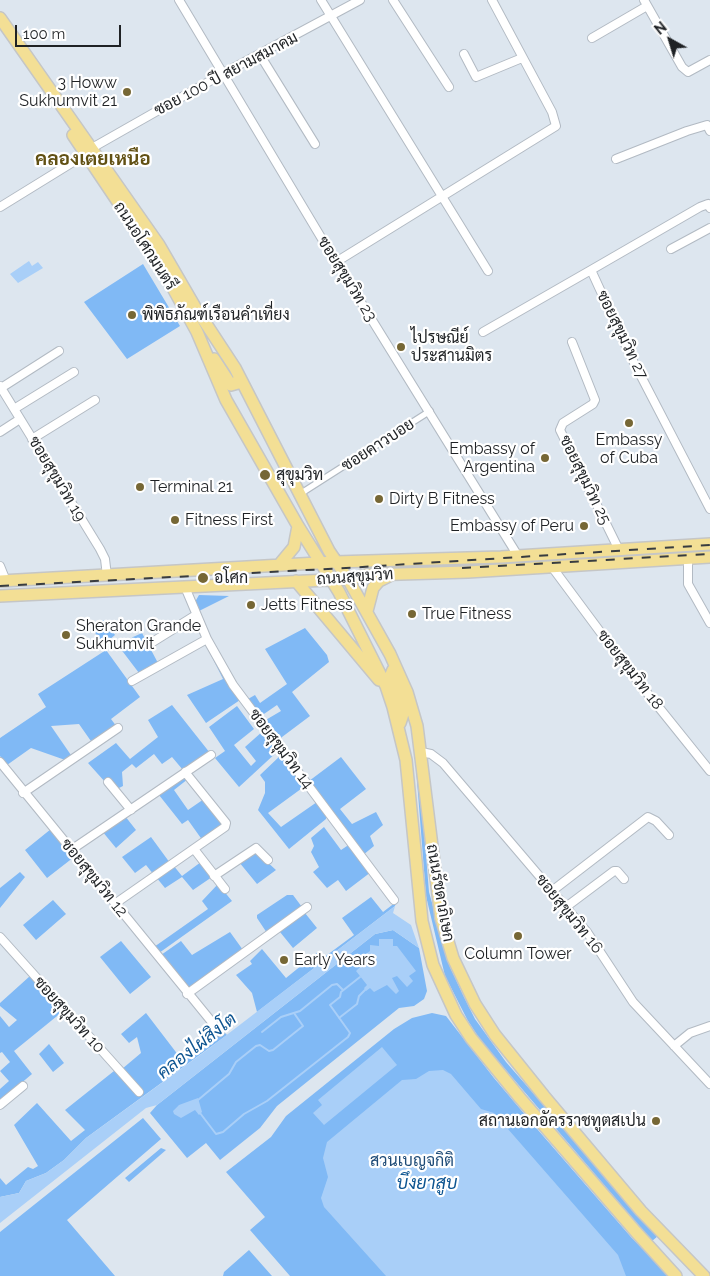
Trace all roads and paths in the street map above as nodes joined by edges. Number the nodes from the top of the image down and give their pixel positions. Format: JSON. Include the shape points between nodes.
{"nodes":[{"id":1,"x":180,"y":0,"type":"edge"},
{"id":2,"x":321,"y":0,"type":"edge"},
{"id":3,"x":360,"y":0,"type":"edge"},
{"id":4,"x":393,"y":0,"type":"edge"},
{"id":5,"x":492,"y":0,"type":"edge"},
{"id":6,"x":646,"y":3,"type":"edge"},
{"id":7,"x":332,"y":17,"type":"junction"},
{"id":8,"x":0,"y":18,"type":"edge"},
{"id":9,"x":0,"y":30,"type":"edge"},
{"id":10,"x":592,"y":38,"type":"dead end"},
{"id":11,"x":464,"y":54,"type":"dead end"},
{"id":12,"x":260,"y":55,"type":"junction"},
{"id":13,"x":522,"y":58,"type":"junction"},
{"id":14,"x":710,"y":60,"type":"edge"},
{"id":15,"x":224,"y":73,"type":"junction"},
{"id":16,"x":449,"y":87,"type":"dead end"},
{"id":17,"x":710,"y":131,"type":"edge"},
{"id":18,"x":315,"y":144,"type":"dead end"},
{"id":19,"x":89,"y":151,"type":"junction"},
{"id":20,"x":616,"y":159,"type":"dead end"},
{"id":21,"x":442,"y":196,"type":"junction"},
{"id":22,"x":0,"y":207,"type":"edge"},
{"id":23,"x":710,"y":208,"type":"edge"},
{"id":24,"x":710,"y":228,"type":"edge"},
{"id":25,"x":671,"y":249,"type":"dead end"},
{"id":26,"x":336,"y":262,"type":"junction"},
{"id":27,"x":591,"y":270,"type":"junction"},
{"id":28,"x":488,"y":271,"type":"dead end"},
{"id":29,"x":484,"y":332,"type":"dead end"},
{"id":30,"x":201,"y":339,"type":"junction"},
{"id":31,"x":572,"y":342,"type":"dead end"},
{"id":32,"x":59,"y":351,"type":"dead end"},
{"id":33,"x":74,"y":372,"type":"dead end"},
{"id":34,"x":239,"y":376,"type":"junction"},
{"id":35,"x":0,"y":387,"type":"edge"},
{"id":36,"x":95,"y":400,"type":"dead end"},
{"id":37,"x":14,"y":409,"type":"junction"},
{"id":38,"x":430,"y":411,"type":"junction"},
{"id":39,"x":20,"y":419,"type":"junction"},
{"id":40,"x":0,"y":432,"type":"edge"},
{"id":41,"x":32,"y":439,"type":"junction"},
{"id":42,"x":300,"y":494,"type":"junction"},
{"id":43,"x":710,"y":509,"type":"edge"},
{"id":44,"x":298,"y":526,"type":"junction"},
{"id":45,"x":710,"y":544,"type":"edge"},
{"id":46,"x":618,"y":550,"type":"junction"},
{"id":47,"x":518,"y":556,"type":"junction"},
{"id":48,"x":710,"y":557,"type":"edge"},
{"id":49,"x":688,"y":558,"type":"junction"},
{"id":50,"x":335,"y":562,"type":"junction"},
{"id":51,"x":319,"y":563,"type":"junction"},
{"id":52,"x":279,"y":565,"type":"junction"},
{"id":53,"x":0,"y":566,"type":"edge"},
{"id":54,"x":552,"y":567,"type":"junction"},
{"id":55,"x":393,"y":574,"type":"junction"},
{"id":56,"x":107,"y":576,"type":"junction"},
{"id":57,"x":330,"y":579,"type":"junction"},
{"id":58,"x":348,"y":579,"type":"junction"},
{"id":59,"x":3,"y":581,"type":"edge"},
{"id":60,"x":296,"y":581,"type":"junction"},
{"id":61,"x":185,"y":587,"type":"junction"},
{"id":62,"x":0,"y":596,"type":"edge"},
{"id":63,"x":367,"y":612,"type":"junction"},
{"id":64,"x":196,"y":615,"type":"junction"},
{"id":65,"x":710,"y":623,"type":"edge"},
{"id":66,"x":207,"y":638,"type":"junction"},
{"id":67,"x":151,"y":643,"type":"dead end"},
{"id":68,"x":399,"y":675,"type":"junction"},
{"id":69,"x":132,"y":681,"type":"dead end"},
{"id":70,"x":386,"y":686,"type":"junction"},
{"id":71,"x":399,"y":727,"type":"junction"},
{"id":72,"x":118,"y":728,"type":"dead end"},
{"id":73,"x":421,"y":752,"type":"junction"},
{"id":74,"x":210,"y":755,"type":"dead end"},
{"id":75,"x":0,"y":762,"type":"edge"},
{"id":76,"x":185,"y":772,"type":"junction"},
{"id":77,"x":710,"y":772,"type":"edge"},
{"id":78,"x":108,"y":782,"type":"dead end"},
{"id":79,"x":23,"y":793,"type":"junction"},
{"id":80,"x":131,"y":810,"type":"junction"},
{"id":81,"x":669,"y":835,"type":"dead end"},
{"id":82,"x":194,"y":849,"type":"junction"},
{"id":83,"x":71,"y":850,"type":"junction"},
{"id":84,"x":268,"y":860,"type":"dead end"},
{"id":85,"x":214,"y":876,"type":"junction"},
{"id":86,"x":624,"y":879,"type":"dead end"},
{"id":87,"x":225,"y":889,"type":"dead end"},
{"id":88,"x":552,"y":891,"type":"junction"},
{"id":89,"x":394,"y":900,"type":"dead end"},
{"id":90,"x":116,"y":903,"type":"junction"},
{"id":91,"x":307,"y":907,"type":"dead end"},
{"id":92,"x":566,"y":907,"type":"junction"},
{"id":93,"x":0,"y":937,"type":"edge"},
{"id":94,"x":187,"y":994,"type":"junction"},
{"id":95,"x":710,"y":1026,"type":"edge"},
{"id":96,"x":220,"y":1032,"type":"dead end"},
{"id":97,"x":674,"y":1046,"type":"junction"},
{"id":98,"x":710,"y":1084,"type":"edge"},
{"id":99,"x":23,"y":1086,"type":"dead end"},
{"id":100,"x":139,"y":1092,"type":"dead end"},
{"id":101,"x":0,"y":1105,"type":"edge"},
{"id":102,"x":676,"y":1276,"type":"edge"},
{"id":103,"x":704,"y":1276,"type":"edge"}],
"edges":[{"from":1,"to":15,"type":"street","name":"ซอยสุขุมวิท 23"},
{"from":2,"to":7,"type":"street"},
{"from":3,"to":7,"type":"street","name":"ซอย 100 ปี สยามสมาคม"},
{"from":4,"to":16,"type":"street"},
{"from":5,"to":13,"type":"street"},
{"from":6,"to":10,"type":"street"},
{"from":6,"to":14,"type":"street","via":[[682,67],[688,72]]},
{"from":7,"to":12,"type":"street","name":"ซอย 100 ปี สยามสมาคม"},
{"from":7,"to":21,"type":"street"},
{"from":8,"to":19,"type":"main road","name":"ถนนอโศกมนตรี"},
{"from":9,"to":19,"type":"main road","name":"ถนนอโศกมนตรี"},
{"from":11,"to":13,"type":"street","via":[[476,77]]},
{"from":12,"to":15,"type":"street","name":"ซอย 100 ปี สยามสมาคม"},
{"from":12,"to":18,"type":"street"},
{"from":13,"to":21,"type":"street","via":[[552,112],[556,126]]},
{"from":15,"to":19,"type":"street","name":"ซอย 100 ปี สยามสมาคม"},
{"from":15,"to":26,"type":"street","name":"ซอยสุขุมวิท 23"},
{"from":17,"to":20,"type":"street","via":[[707,125],[700,127]]},
{"from":19,"to":22,"type":"street","name":"ซอย 100 ปี สยามสมาคม"},
{"from":19,"to":30,"type":"main road","name":"ถนนอโศกมนตรี","via":[[155,256]]},
{"from":19,"to":34,"type":"main road","name":"ถนนอโศกมนตรี","via":[[165,254]]},
{"from":21,"to":26,"type":"street"},
{"from":21,"to":28,"type":"street"},
{"from":23,"to":27,"type":"street","via":[[708,204],[700,207]]},
{"from":24,"to":25,"type":"street"},
{"from":26,"to":38,"type":"street","name":"ซอยสุขุมวิท 23"},
{"from":27,"to":29,"type":"street","name":"ซอยสุขุมวิท 27"},
{"from":27,"to":43,"type":"street","name":"ซอยสุขุมวิท 27","via":[[630,355]]},
{"from":30,"to":34,"type":"main road","via":[[231,385],[238,383]]},
{"from":30,"to":44,"type":"main road","name":"ถนนอโศกมนตรี","via":[[226,400]]},
{"from":31,"to":46,"type":"street","name":"ซอยสุขุมวิท 25","via":[[595,400],[563,423],[560,430]]},
{"from":32,"to":35,"type":"street"},
{"from":33,"to":37,"type":"street"},
{"from":34,"to":42,"type":"main road","name":"ถนนอโศกมนตรี"},
{"from":35,"to":37,"type":"street","name":"ซอยสุขุมวิท 19"},
{"from":36,"to":41,"type":"street"},
{"from":37,"to":39,"type":"street","name":"ซอยสุขุมวิท 19"},
{"from":38,"to":42,"type":"street","name":"ซอยคาวบอย"},
{"from":38,"to":47,"type":"street","name":"ซอยสุขุมวิท 23"},
{"from":39,"to":40,"type":"street"},
{"from":39,"to":41,"type":"street","name":"ซอยสุขุมวิท 19"},
{"from":41,"to":56,"type":"street","name":"ซอยสุขุมวิท 19","via":[[100,549]]},
{"from":42,"to":50,"type":"main road","name":"ถนนอโศกมนตรี"},
{"from":44,"to":51,"type":"main road","name":"ถนนอโศกมนตรี"},
{"from":44,"to":52,"type":"main road","via":[[294,546]]},
{"from":45,"to":46,"type":"main road","name":"ถนนสุขุมวิท"},
{"from":46,"to":47,"type":"main road","name":"ถนนสุขุมวิท"},
{"from":47,"to":50,"type":"main road","name":"ถนนสุขุมวิท"},
{"from":48,"to":49,"type":"main road","name":"ถนนสุขุมวิท"},
{"from":49,"to":54,"type":"main road","name":"ถนนสุขุมวิท"},
{"from":49,"to":65,"type":"street","via":[[688,584]]},
{"from":50,"to":51,"type":"main road","name":"ถนนสุขุมวิท"},
{"from":50,"to":58,"type":"main road","name":"ถนนรัชดาภิเษก"},
{"from":51,"to":52,"type":"main road","name":"ถนนสุขุมวิท"},
{"from":51,"to":57,"type":"main road","name":"ถนนอโศกมนตรี"},
{"from":52,"to":56,"type":"main road","name":"ถนนสุขุมวิท"},
{"from":53,"to":59,"type":"street"},
{"from":54,"to":55,"type":"main road","name":"ถนนสุขุมวิท"},
{"from":54,"to":77,"type":"street","name":"ซอยสุขุมวิท 18"},
{"from":55,"to":58,"type":"main road","name":"ถนนสุขุมวิท"},
{"from":55,"to":63,"type":"main road","via":[[373,588]]},
{"from":56,"to":59,"type":"main road","name":"ถนนสุขุมวิท"},
{"from":57,"to":58,"type":"main road","name":"ถนนสุขุมวิท"},
{"from":57,"to":60,"type":"main road","name":"ถนนสุขุมวิท"},
{"from":57,"to":70,"type":"main road","name":"ถนนรัชดาภิเษก"},
{"from":58,"to":63,"type":"main road","name":"ถนนรัชดาภิเษก"},
{"from":60,"to":61,"type":"main road","name":"ถนนสุขุมวิท"},
{"from":60,"to":70,"type":"main road"},
{"from":61,"to":62,"type":"main road","name":"ถนนสุขุมวิท"},
{"from":61,"to":64,"type":"street","name":"ซอยสุขุมวิท 14"},
{"from":63,"to":68,"type":"main road","name":"ถนนรัชดาภิเษก"},
{"from":64,"to":66,"type":"street","name":"ซอยสุขุมวิท 14"},
{"from":64,"to":67,"type":"street"},
{"from":66,"to":69,"type":"street"},
{"from":66,"to":89,"type":"street","name":"ซอยสุขุมวิท 14","via":[[244,699]]},
{"from":68,"to":71,"type":"main road","via":[[393,670],[390,674],[403,714]]},
{"from":68,"to":73,"type":"main road","name":"ถนนรัชดาภิเษก","via":[[409,699]]},
{"from":70,"to":71,"type":"main road","name":"ถนนรัชดาภิเษก"},
{"from":71,"to":102,"type":"main road","name":"ถนนรัชดาภิเษก","via":[[406,760],[422,922],[433,965],[456,1015],[520,1098]]},
{"from":72,"to":79,"type":"street"},
{"from":73,"to":88,"type":"street","name":"ซอยสุขุมวิท 16","via":[[431,754],[443,763]]},
{"from":73,"to":103,"type":"main road","name":"ถนนรัชดาภิเษก","via":[[441,918],[453,958],[471,997],[507,1051],[641,1210]]},
{"from":74,"to":76,"type":"street"},
{"from":75,"to":79,"type":"street","name":"ซอยสุขุมวิท 12"},
{"from":76,"to":80,"type":"street"},
{"from":76,"to":82,"type":"street","via":[[226,825]]},
{"from":78,"to":80,"type":"street"},
{"from":79,"to":83,"type":"street","name":"ซอยสุขุมวิท 12"},
{"from":80,"to":83,"type":"street"},
{"from":81,"to":88,"type":"street","via":[[648,817]]},
{"from":82,"to":85,"type":"street"},
{"from":82,"to":90,"type":"street"},
{"from":83,"to":90,"type":"street","name":"ซอยสุขุมวิท 12"},
{"from":84,"to":85,"type":"street","via":[[256,848]]},
{"from":85,"to":87,"type":"street"},
{"from":86,"to":92,"type":"street","via":[[614,871]]},
{"from":88,"to":92,"type":"street","name":"ซอยสุขุมวิท 16"},
{"from":90,"to":94,"type":"street","name":"ซอยสุขุมวิท 12"},
{"from":91,"to":94,"type":"street"},
{"from":92,"to":97,"type":"street","name":"ซอยสุขุมวิท 16","via":[[592,939],[633,1002]]},
{"from":93,"to":100,"type":"street","name":"ซอยสุขุมวิท 10"},
{"from":94,"to":96,"type":"street","name":"ซอยสุขุมวิท 12"},
{"from":95,"to":97,"type":"street","via":[[690,1033]]},
{"from":97,"to":98,"type":"street","name":"ซอยสุขุมวิท 16"},
{"from":99,"to":101,"type":"street"}]}
